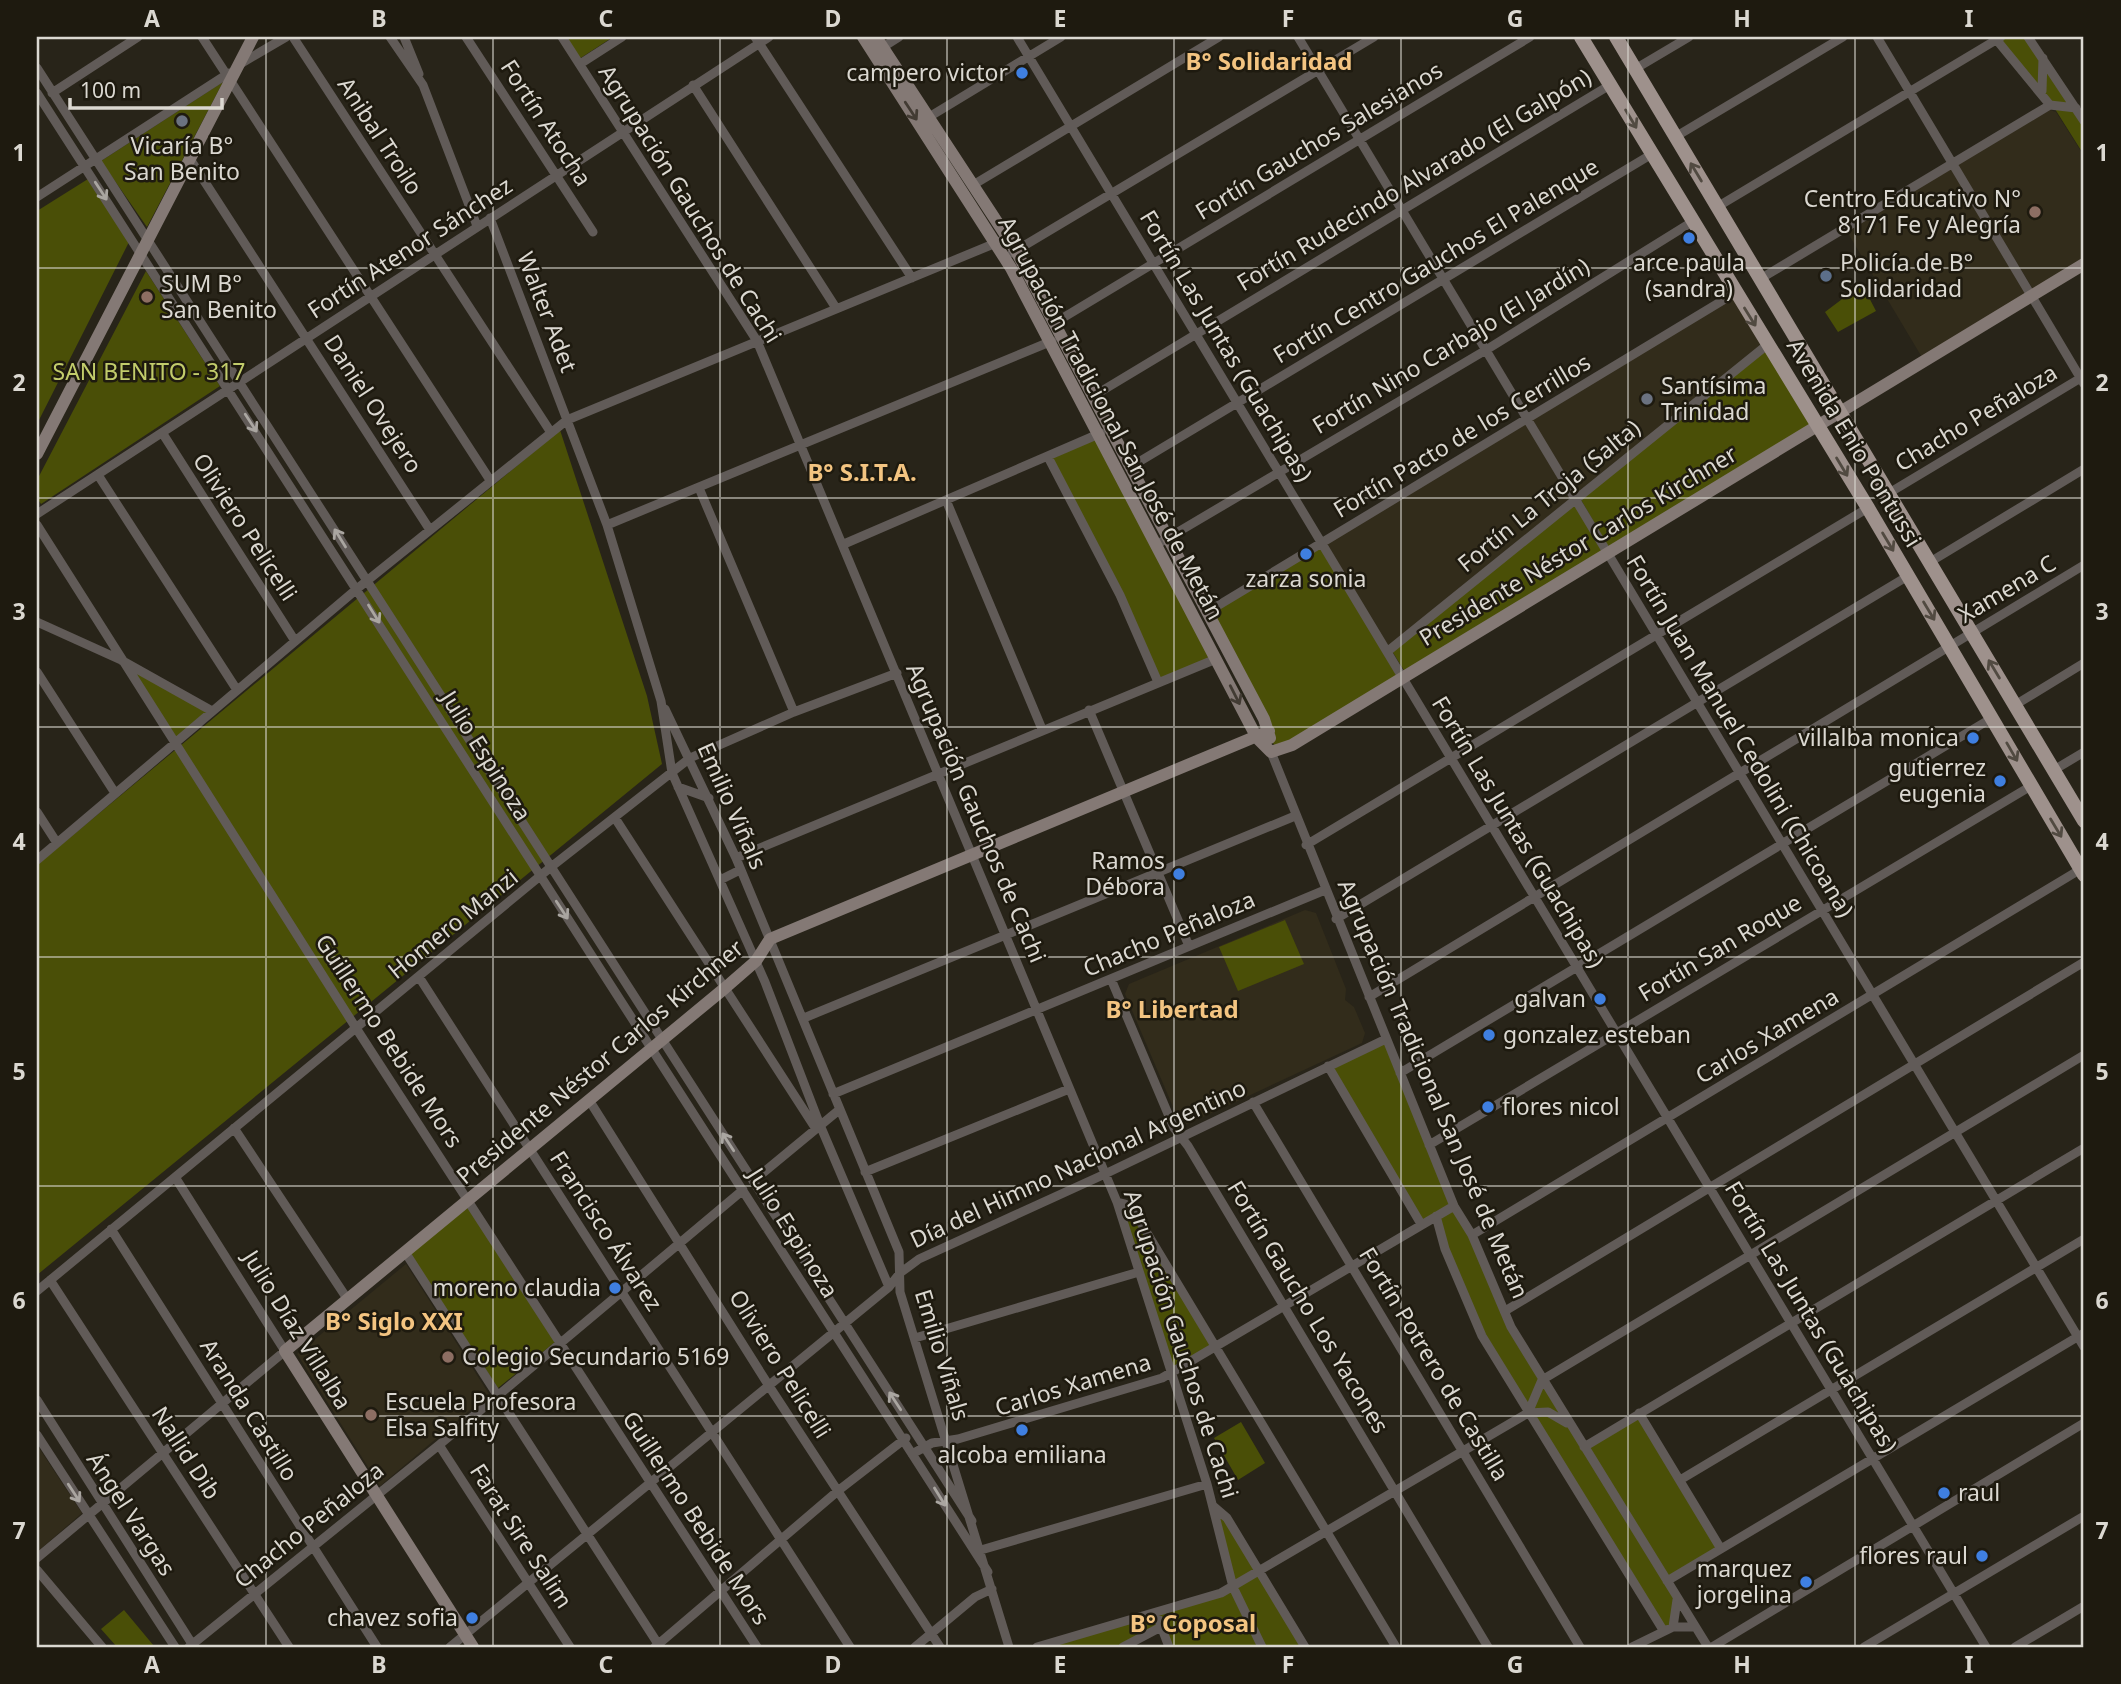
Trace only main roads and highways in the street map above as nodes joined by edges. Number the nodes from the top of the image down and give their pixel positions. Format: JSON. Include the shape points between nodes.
{"nodes":[{"id":1,"x":1581,"y":37,"type":"edge"},
{"id":2,"x":1616,"y":37,"type":"edge"},
{"id":3,"x":2084,"y":821,"type":"edge"},
{"id":4,"x":2083,"y":872,"type":"edge"}],
"edges":[{"from":1,"to":4,"type":"main road","name":"Avenida Enio Pontussi","one_way":true},
{"from":3,"to":2,"type":"main road","name":"Avenida Enio Pontussi","one_way":true}]}
